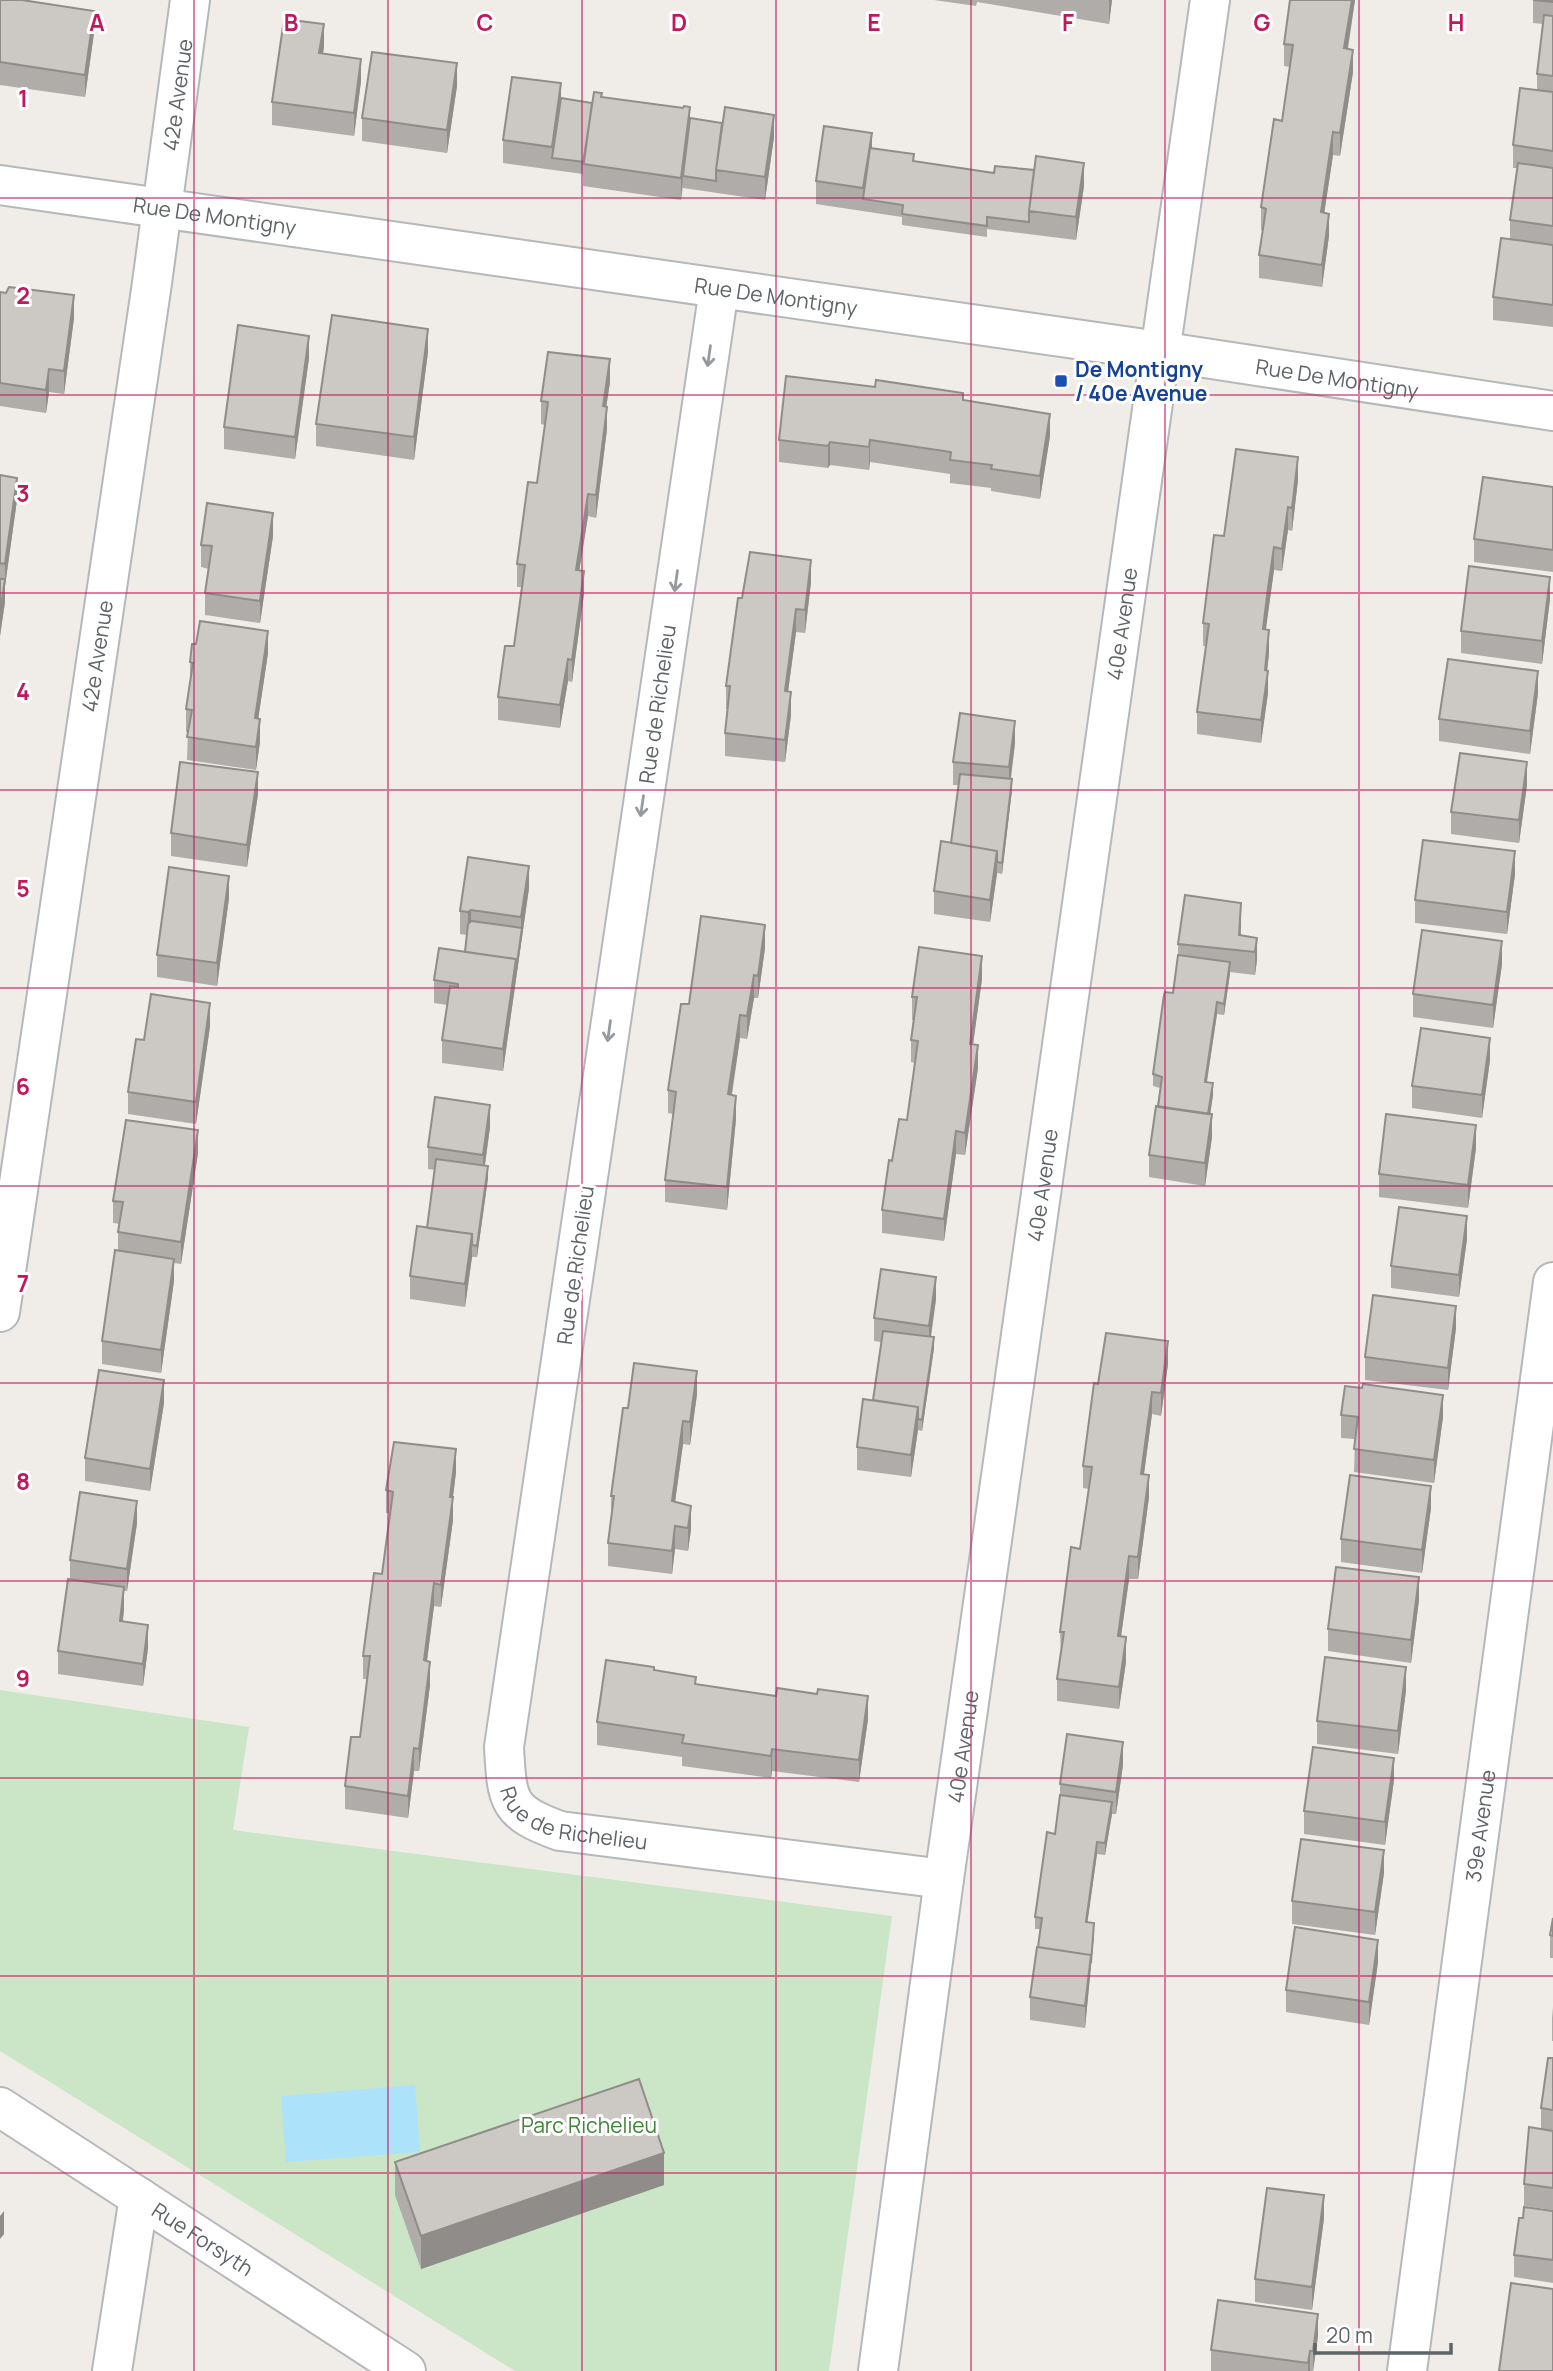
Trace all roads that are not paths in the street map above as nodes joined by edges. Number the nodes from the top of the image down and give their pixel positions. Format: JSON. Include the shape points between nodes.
{"nodes":[{"id":1,"x":190,"y":0,"type":"edge"},
{"id":2,"x":1210,"y":0,"type":"edge"},
{"id":3,"x":0,"y":185,"type":"edge"},
{"id":4,"x":162,"y":208,"type":"junction"},
{"id":5,"x":719,"y":289,"type":"junction"},
{"id":6,"x":1159,"y":351,"type":"junction"},
{"id":7,"x":1553,"y":411,"type":"edge"},
{"id":8,"x":1553,"y":1282,"type":"edge"},
{"id":9,"x":0,"y":1312,"type":"edge"},
{"id":10,"x":944,"y":1879,"type":"junction"},
{"id":11,"x":0,"y":2107,"type":"edge"},
{"id":12,"x":139,"y":2197,"type":"junction"},
{"id":13,"x":112,"y":2371,"type":"edge"},
{"id":14,"x":406,"y":2371,"type":"edge"},
{"id":15,"x":878,"y":2371,"type":"edge"},
{"id":16,"x":1407,"y":2371,"type":"edge"}],
"edges":[{"from":1,"to":4,"type":"street","name":"42e Avenue"},
{"from":2,"to":6,"type":"street","name":"40e Avenue"},
{"from":3,"to":4,"type":"street","name":"Rue De Montigny"},
{"from":4,"to":5,"type":"street","name":"Rue De Montigny"},
{"from":4,"to":9,"type":"street","name":"42e Avenue"},
{"from":5,"to":6,"type":"street","name":"Rue De Montigny"},
{"from":5,"to":10,"type":"street","name":"Rue de Richelieu","one_way":true,"via":[[504,1747],[506,1781],[515,1807],[534,1821],[560,1830]]},
{"from":6,"to":7,"type":"street","name":"Rue De Montigny"},
{"from":6,"to":10,"type":"street","name":"40e Avenue"},
{"from":8,"to":16,"type":"street","name":"39e Avenue"},
{"from":10,"to":15,"type":"street","name":"40e Avenue"},
{"from":11,"to":12,"type":"street","name":"Rue Forsyth"},
{"from":12,"to":13,"type":"street"},
{"from":12,"to":14,"type":"street","name":"Rue Forsyth"}]}
